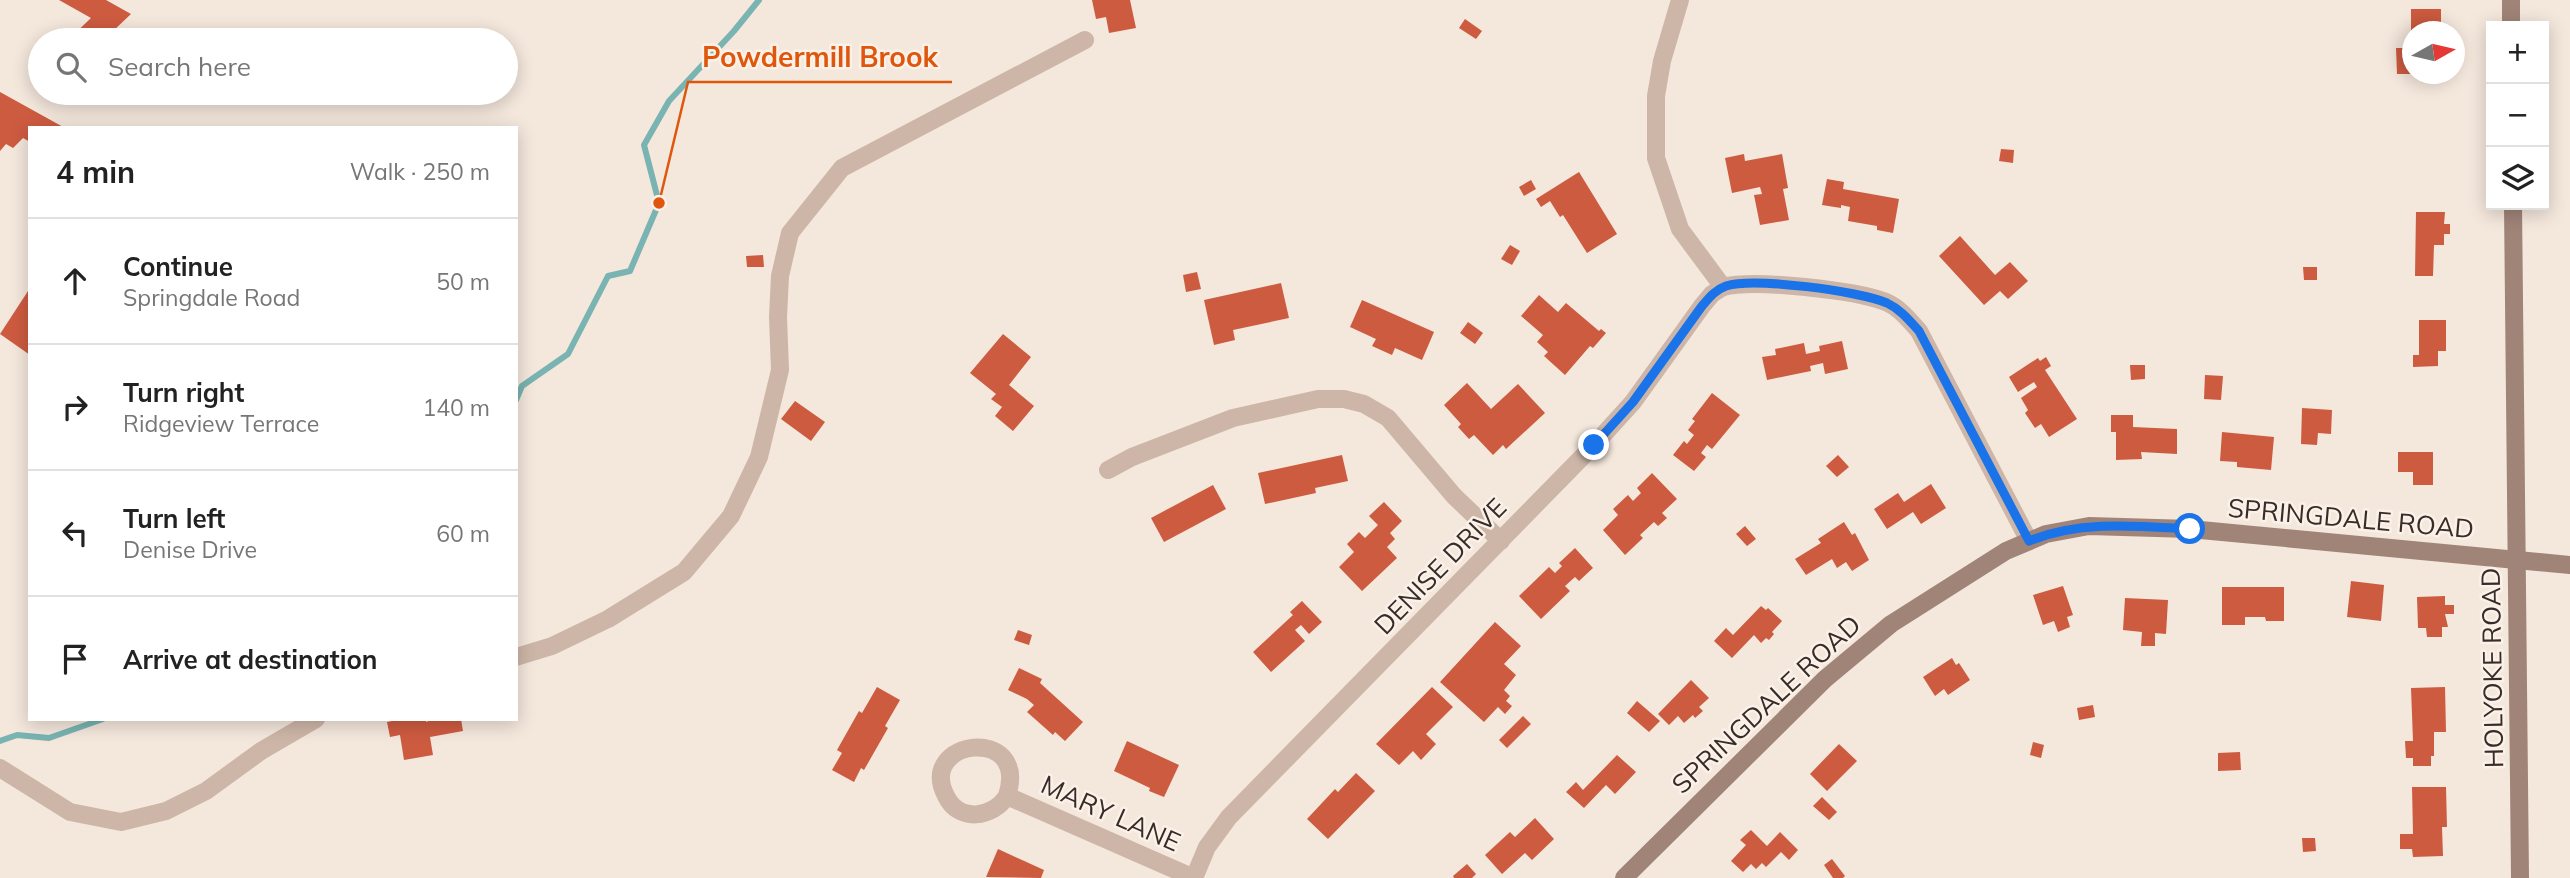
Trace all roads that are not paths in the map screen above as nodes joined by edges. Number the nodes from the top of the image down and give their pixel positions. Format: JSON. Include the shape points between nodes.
{"nodes":[{"id":1,"x":1680,"y":0,"type":"edge"},
{"id":2,"x":2511,"y":0,"type":"edge"},
{"id":3,"x":2511,"y":21,"type":"edge"},
{"id":4,"x":1085,"y":40,"type":"dead end"},
{"id":5,"x":2513,"y":210,"type":"edge"},
{"id":6,"x":1723,"y":287,"type":"junction"},
{"id":7,"x":1108,"y":470,"type":"dead end"},
{"id":8,"x":1501,"y":541,"type":"junction"},
{"id":9,"x":2029,"y":541,"type":"junction"},
{"id":10,"x":2517,"y":559,"type":"junction"},
{"id":11,"x":2570,"y":565,"type":"edge"},
{"id":12,"x":518,"y":656,"type":"edge"},
{"id":13,"x":313,"y":721,"type":"edge"},
{"id":14,"x":0,"y":768,"type":"edge"},
{"id":15,"x":1007,"y":796,"type":"dead end"},
{"id":16,"x":1194,"y":878,"type":"edge"},
{"id":17,"x":1624,"y":878,"type":"edge"},
{"id":18,"x":2520,"y":878,"type":"edge"}],
"edges":[{"from":1,"to":6,"type":"street","via":[[1656,96],[1656,158],[1681,229]]},
{"from":2,"to":3,"type":"street"},
{"from":4,"to":12,"type":"street","via":[[842,168],[790,233],[780,276],[780,370],[759,457],[732,516],[684,572],[608,620]]},
{"from":5,"to":10,"type":"street","name":"HOLYOKE ROAD"},
{"from":6,"to":8,"type":"street","name":"DENISE DRIVE","via":[[1702,306],[1633,402]]},
{"from":6,"to":9,"type":"street","via":[[1778,285],[1849,294],[1886,302],[1902,312],[1919,331]]},
{"from":7,"to":8,"type":"street","via":[[1233,418],[1318,399],[1344,399],[1388,418],[1454,496]]},
{"from":8,"to":16,"type":"street","name":"DENISE DRIVE","via":[[1229,817],[1207,847]]},
{"from":9,"to":10,"type":"street","name":"SPRINGDALE ROAD","via":[[2089,526],[2141,527]]},
{"from":9,"to":17,"type":"street","name":"SPRINGDALE ROAD","via":[[1891,624],[1825,678]]},
{"from":10,"to":11,"type":"street","name":"SPRINGDALE ROAD"},
{"from":10,"to":18,"type":"street","name":"HOLYOKE ROAD"},
{"from":13,"to":14,"type":"street","via":[[206,791],[166,811],[121,822],[70,812]]},
{"from":15,"to":16,"type":"street","name":"MARY LANE"}]}
